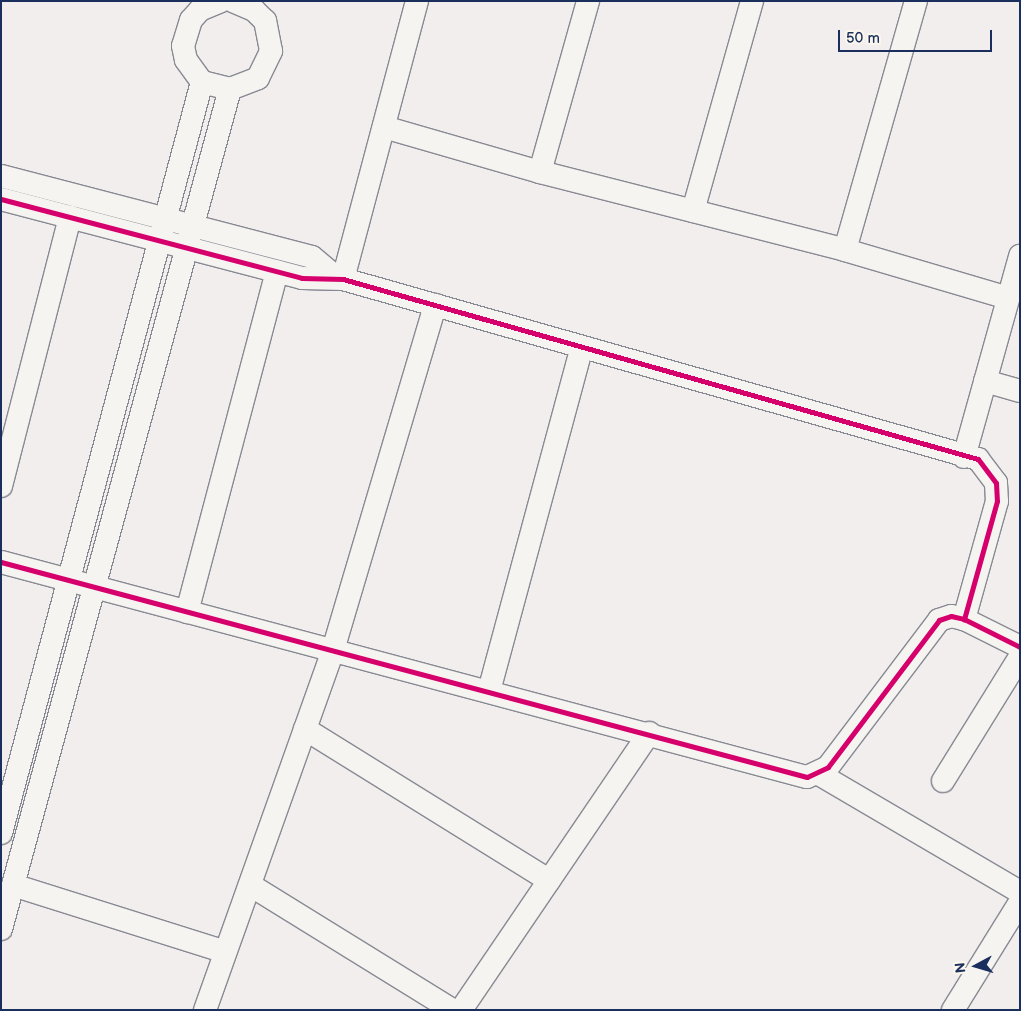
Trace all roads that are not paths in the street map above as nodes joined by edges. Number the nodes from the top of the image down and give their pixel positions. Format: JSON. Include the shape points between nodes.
{"nodes":[{"id":1,"x":221,"y":1,"type":"edge"},
{"id":2,"x":233,"y":1,"type":"edge"},
{"id":3,"x":417,"y":1,"type":"edge"},
{"id":4,"x":588,"y":1,"type":"edge"},
{"id":5,"x":752,"y":1,"type":"edge"},
{"id":6,"x":916,"y":1,"type":"edge"},
{"id":7,"x":199,"y":5,"type":"edge"},
{"id":8,"x":254,"y":6,"type":"edge"},
{"id":9,"x":202,"y":82,"type":"junction"},
{"id":10,"x":230,"y":89,"type":"junction"},
{"id":11,"x":384,"y":127,"type":"junction"},
{"id":12,"x":540,"y":172,"type":"junction"},
{"id":13,"x":1,"y":176,"type":"edge"},
{"id":14,"x":1,"y":199,"type":"edge"},
{"id":15,"x":693,"y":211,"type":"junction"},
{"id":16,"x":70,"y":217,"type":"junction"},
{"id":17,"x":167,"y":217,"type":"junction"},
{"id":18,"x":193,"y":224,"type":"junction"},
{"id":19,"x":161,"y":240,"type":"junction"},
{"id":20,"x":186,"y":248,"type":"junction"},
{"id":21,"x":845,"y":250,"type":"junction"},
{"id":22,"x":1020,"y":256,"type":"edge"},
{"id":23,"x":277,"y":272,"type":"junction"},
{"id":24,"x":340,"y":278,"type":"junction"},
{"id":25,"x":1008,"y":298,"type":"junction"},
{"id":26,"x":435,"y":305,"type":"junction"},
{"id":27,"x":582,"y":347,"type":"junction"},
{"id":28,"x":985,"y":380,"type":"junction"},
{"id":29,"x":1020,"y":391,"type":"edge"},
{"id":30,"x":964,"y":457,"type":"junction"},
{"id":31,"x":1,"y":486,"type":"edge"},
{"id":32,"x":1,"y":562,"type":"edge"},
{"id":33,"x":68,"y":580,"type":"junction"},
{"id":34,"x":93,"y":587,"type":"junction"},
{"id":35,"x":187,"y":612,"type":"junction"},
{"id":36,"x":964,"y":619,"type":"junction"},
{"id":37,"x":1020,"y":647,"type":"edge"},
{"id":38,"x":333,"y":650,"type":"junction"},
{"id":39,"x":1020,"y":657,"type":"edge"},
{"id":40,"x":489,"y":691,"type":"junction"},
{"id":41,"x":305,"y":730,"type":"junction"},
{"id":42,"x":649,"y":733,"type":"junction"},
{"id":43,"x":818,"y":774,"type":"junction"},
{"id":44,"x":943,"y":781,"type":"dead end"},
{"id":45,"x":1,"y":833,"type":"edge"},
{"id":46,"x":549,"y":880,"type":"junction"},
{"id":47,"x":13,"y":885,"type":"junction"},
{"id":48,"x":250,"y":885,"type":"junction"},
{"id":49,"x":1020,"y":892,"type":"edge"},
{"id":50,"x":1020,"y":902,"type":"edge"},
{"id":51,"x":1,"y":929,"type":"edge"},
{"id":52,"x":225,"y":952,"type":"junction"},
{"id":53,"x":206,"y":1010,"type":"edge"},
{"id":54,"x":452,"y":1010,"type":"edge"},
{"id":55,"x":461,"y":1010,"type":"edge"},
{"id":56,"x":953,"y":1010,"type":"edge"}],
"edges":[{"from":1,"to":7,"type":"street"},
{"from":2,"to":8,"type":"street"},
{"from":3,"to":11,"type":"street"},
{"from":4,"to":12,"type":"street"},
{"from":5,"to":15,"type":"street"},
{"from":6,"to":21,"type":"street"},
{"from":7,"to":9,"type":"street","via":[[188,26],[183,46],[186,60]]},
{"from":8,"to":10,"type":"street","via":[[271,35],[272,51],[258,78]]},
{"from":9,"to":10,"type":"street"},
{"from":9,"to":17,"type":"street"},
{"from":10,"to":18,"type":"street"},
{"from":11,"to":12,"type":"street"},
{"from":11,"to":24,"type":"street"},
{"from":12,"to":15,"type":"street"},
{"from":13,"to":17,"type":"street"},
{"from":14,"to":16,"type":"street"},
{"from":15,"to":21,"type":"street"},
{"from":16,"to":19,"type":"street"},
{"from":16,"to":31,"type":"street"},
{"from":17,"to":18,"type":"street"},
{"from":17,"to":19,"type":"street"},
{"from":18,"to":20,"type":"street"},
{"from":18,"to":24,"type":"street","via":[[312,257]]},
{"from":19,"to":20,"type":"street"},
{"from":19,"to":33,"type":"street"},
{"from":20,"to":23,"type":"street"},
{"from":20,"to":34,"type":"street"},
{"from":21,"to":25,"type":"street"},
{"from":22,"to":25,"type":"street"},
{"from":23,"to":24,"type":"street","via":[[314,280]]},
{"from":23,"to":35,"type":"street"},
{"from":24,"to":26,"type":"street"},
{"from":25,"to":28,"type":"street"},
{"from":26,"to":27,"type":"street"},
{"from":26,"to":38,"type":"street"},
{"from":27,"to":30,"type":"street"},
{"from":27,"to":40,"type":"street"},
{"from":28,"to":29,"type":"street"},
{"from":28,"to":30,"type":"street"},
{"from":30,"to":36,"type":"street","via":[[978,459],[990,471],[996,483],[997,501]]},
{"from":32,"to":33,"type":"street"},
{"from":33,"to":34,"type":"street"},
{"from":33,"to":45,"type":"street"},
{"from":34,"to":35,"type":"street"},
{"from":34,"to":47,"type":"street"},
{"from":35,"to":38,"type":"street"},
{"from":36,"to":37,"type":"street"},
{"from":36,"to":43,"type":"street","via":[[951,616],[930,627],[835,758]]},
{"from":38,"to":40,"type":"street"},
{"from":38,"to":41,"type":"street"},
{"from":39,"to":44,"type":"street"},
{"from":40,"to":42,"type":"street"},
{"from":41,"to":46,"type":"street"},
{"from":41,"to":48,"type":"street"},
{"from":42,"to":43,"type":"street","via":[[786,774]]},
{"from":42,"to":46,"type":"street"},
{"from":43,"to":49,"type":"street"},
{"from":46,"to":55,"type":"street"},
{"from":47,"to":51,"type":"street"},
{"from":47,"to":52,"type":"street"},
{"from":48,"to":52,"type":"street"},
{"from":48,"to":54,"type":"street"},
{"from":50,"to":56,"type":"street"},
{"from":52,"to":53,"type":"street"}]}
